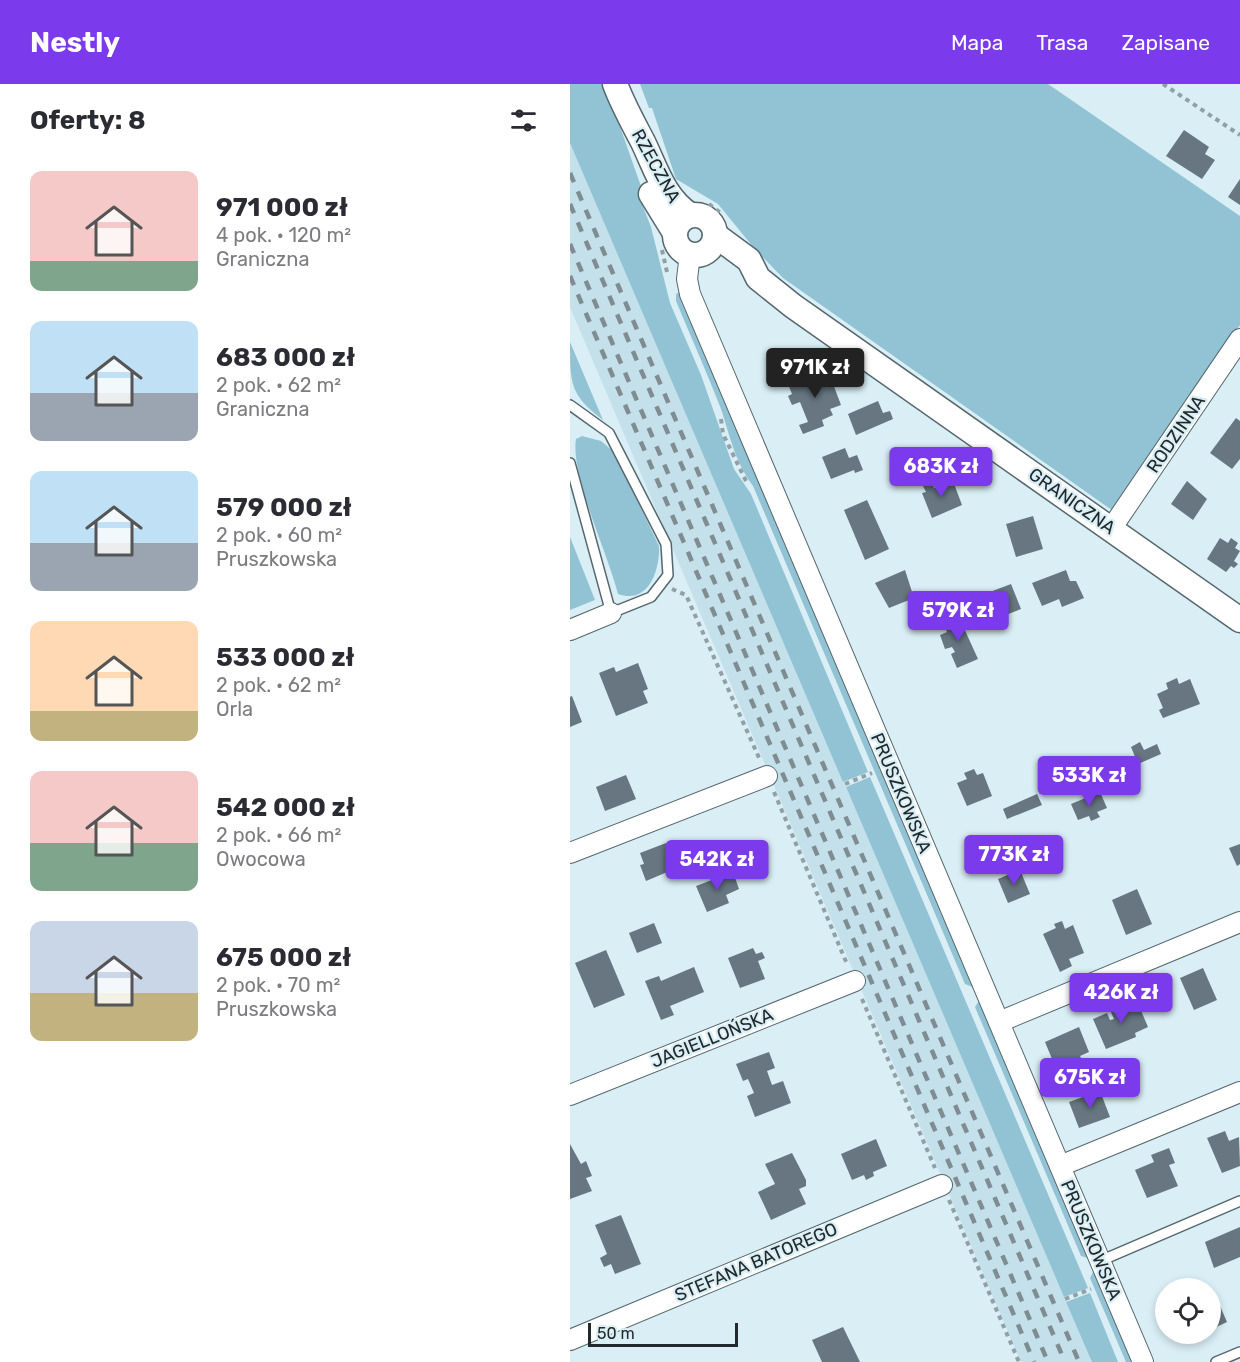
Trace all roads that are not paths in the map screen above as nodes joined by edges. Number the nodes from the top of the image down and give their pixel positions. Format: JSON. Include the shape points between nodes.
{"nodes":[{"id":1,"x":615,"y":84,"type":"edge"},
{"id":2,"x":682,"y":224,"type":"junction"},
{"id":3,"x":703,"y":247,"type":"junction"},
{"id":4,"x":1240,"y":339,"type":"edge"},
{"id":5,"x":570,"y":405,"type":"edge"},
{"id":6,"x":570,"y":463,"type":"edge"},
{"id":7,"x":1111,"y":529,"type":"junction"},
{"id":8,"x":611,"y":613,"type":"junction"},
{"id":9,"x":1240,"y":620,"type":"edge"},
{"id":10,"x":570,"y":630,"type":"edge"},
{"id":11,"x":767,"y":776,"type":"dead end"},
{"id":12,"x":570,"y":853,"type":"edge"},
{"id":13,"x":1240,"y":922,"type":"edge"},
{"id":14,"x":855,"y":981,"type":"dead end"},
{"id":15,"x":999,"y":1022,"type":"junction"},
{"id":16,"x":1240,"y":1092,"type":"edge"},
{"id":17,"x":570,"y":1095,"type":"edge"},
{"id":18,"x":1060,"y":1166,"type":"junction"},
{"id":19,"x":942,"y":1185,"type":"dead end"},
{"id":20,"x":1240,"y":1202,"type":"edge"},
{"id":21,"x":1100,"y":1261,"type":"junction"},
{"id":22,"x":570,"y":1340,"type":"edge"},
{"id":23,"x":1240,"y":1352,"type":"edge"},
{"id":24,"x":1143,"y":1362,"type":"edge"},
{"id":25,"x":1215,"y":1362,"type":"edge"}],
"edges":[{"from":1,"to":2,"type":"street","name":"RZECZNA","via":[[626,113],[632,155],[648,191]]},
{"from":2,"to":3,"type":"street","name":"RZECZNA","via":[[677,245]]},
{"from":2,"to":3,"type":"street","via":[[706,219],[714,228]]},
{"from":3,"to":7,"type":"street","name":"GRANICZNA","via":[[739,273],[758,278]]},
{"from":3,"to":15,"type":"street","name":"PRUSZKOWSKA","via":[[687,279],[690,294]]},
{"from":4,"to":7,"type":"street","name":"RODZINNA"},
{"from":5,"to":8,"type":"lane","via":[[609,433],[666,544],[668,575],[651,597]]},
{"from":6,"to":8,"type":"lane"},
{"from":7,"to":9,"type":"street","name":"GRANICZNA"},
{"from":8,"to":10,"type":"street"},
{"from":11,"to":12,"type":"street"},
{"from":13,"to":15,"type":"street"},
{"from":14,"to":17,"type":"street","name":"JAGIELLOŃSKA"},
{"from":15,"to":18,"type":"street","name":"PRUSZKOWSKA"},
{"from":16,"to":18,"type":"street"},
{"from":18,"to":21,"type":"street","name":"PRUSZKOWSKA"},
{"from":19,"to":22,"type":"street","name":"STEFANA BATOREGO"},
{"from":20,"to":21,"type":"lane"},
{"from":21,"to":24,"type":"street","name":"PRUSZKOWSKA"},
{"from":23,"to":25,"type":"lane"}]}
